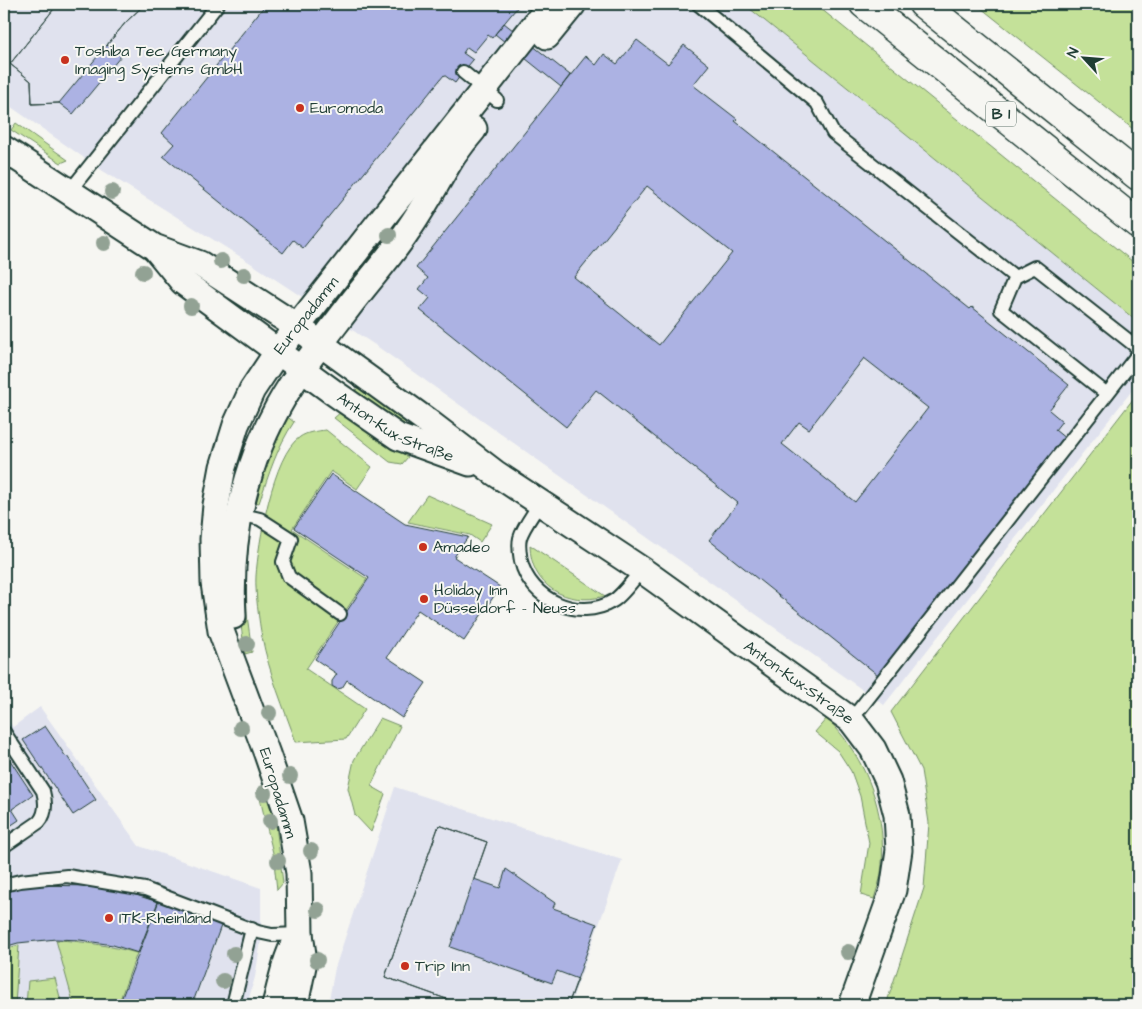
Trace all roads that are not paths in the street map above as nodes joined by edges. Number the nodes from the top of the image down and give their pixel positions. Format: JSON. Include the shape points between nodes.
{"nodes":[{"id":1,"x":218,"y":4,"type":"edge"},
{"id":2,"x":552,"y":4,"type":"edge"},
{"id":3,"x":573,"y":4,"type":"edge"},
{"id":4,"x":698,"y":4,"type":"edge"},
{"id":5,"x":864,"y":4,"type":"edge"},
{"id":6,"x":923,"y":4,"type":"edge"},
{"id":7,"x":463,"y":72,"type":"dead end"},
{"id":8,"x":491,"y":94,"type":"junction"},
{"id":9,"x":4,"y":149,"type":"edge"},
{"id":10,"x":1138,"y":176,"type":"edge"},
{"id":11,"x":69,"y":192,"type":"junction"},
{"id":12,"x":1138,"y":224,"type":"edge"},
{"id":13,"x":154,"y":247,"type":"junction"},
{"id":14,"x":1015,"y":277,"type":"junction"},
{"id":15,"x":296,"y":326,"type":"junction"},
{"id":16,"x":321,"y":344,"type":"junction"},
{"id":17,"x":1138,"y":348,"type":"edge"},
{"id":18,"x":278,"y":351,"type":"junction"},
{"id":19,"x":1138,"y":354,"type":"edge"},
{"id":20,"x":302,"y":370,"type":"junction"},
{"id":21,"x":1107,"y":394,"type":"junction"},
{"id":22,"x":495,"y":473,"type":"junction"},
{"id":23,"x":540,"y":501,"type":"junction"},
{"id":24,"x":239,"y":514,"type":"junction"},
{"id":25,"x":642,"y":570,"type":"junction"},
{"id":26,"x":340,"y":614,"type":"dead end"},
{"id":27,"x":241,"y":685,"type":"junction"},
{"id":28,"x":851,"y":720,"type":"junction"},
{"id":29,"x":4,"y":732,"type":"edge"},
{"id":30,"x":4,"y":846,"type":"edge"},
{"id":31,"x":4,"y":885,"type":"edge"},
{"id":32,"x":252,"y":929,"type":"junction"},
{"id":33,"x":300,"y":934,"type":"junction"},
{"id":34,"x":233,"y":1005,"type":"edge"},
{"id":35,"x":275,"y":1005,"type":"edge"},
{"id":36,"x":295,"y":1005,"type":"edge"},
{"id":37,"x":852,"y":1005,"type":"edge"}],
"edges":[{"from":1,"to":11,"type":"lane"},
{"from":2,"to":8,"type":"street","name":"Europadamm"},
{"from":3,"to":8,"type":"street","name":"Europadamm"},
{"from":4,"to":14,"type":"lane","via":[[817,103],[832,133]]},
{"from":5,"to":12,"type":"highway","number":"B 1"},
{"from":6,"to":10,"type":"highway","number":"B 1"},
{"from":7,"to":8,"type":"lane"},
{"from":8,"to":15,"type":"street","name":"Europadamm"},
{"from":8,"to":16,"type":"street","name":"Europadamm","via":[[408,230]]},
{"from":9,"to":11,"type":"street"},
{"from":11,"to":13,"type":"street"},
{"from":13,"to":15,"type":"street","name":"Anton-Kux-Straße","via":[[200,264]]},
{"from":13,"to":18,"type":"street","name":"Anton-Kux-Straße","via":[[184,282]]},
{"from":14,"to":17,"type":"lane","via":[[1035,267]]},
{"from":14,"to":21,"type":"lane","via":[[1001,310]]},
{"from":15,"to":16,"type":"street","name":"Anton-Kux-Straße"},
{"from":15,"to":18,"type":"street","name":"Europadamm"},
{"from":16,"to":20,"type":"street","name":"Europadamm"},
{"from":16,"to":22,"type":"street","name":"Anton-Kux-Straße"},
{"from":18,"to":20,"type":"street","name":"Anton-Kux-Straße"},
{"from":18,"to":27,"type":"street","name":"Europadamm","via":[[252,390],[236,425],[223,466],[213,539],[214,583],[221,631]]},
{"from":19,"to":21,"type":"lane"},
{"from":20,"to":22,"type":"street","name":"Anton-Kux-Straße","via":[[398,437]]},
{"from":20,"to":24,"type":"street","name":"Europadamm","via":[[278,406],[263,437],[249,472]]},
{"from":21,"to":28,"type":"lane"},
{"from":22,"to":23,"type":"street","name":"Anton-Kux-Straße"},
{"from":23,"to":25,"type":"street","name":"Anton-Kux-Straße"},
{"from":23,"to":25,"type":"lane","via":[[520,538],[519,551],[528,579],[548,600],[581,609],[598,607],[614,601]]},
{"from":24,"to":26,"type":"lane","via":[[260,519],[291,539],[283,562],[288,578]]},
{"from":24,"to":27,"type":"street","name":"Europadamm","via":[[232,585]]},
{"from":25,"to":28,"type":"street","name":"Anton-Kux-Straße"},
{"from":27,"to":33,"type":"street","name":"Europadamm","via":[[290,821],[298,873]]},
{"from":28,"to":37,"type":"street","name":"Anton-Kux-Straße","via":[[873,749],[888,781],[897,815],[899,850],[893,890]]},
{"from":29,"to":30,"type":"lane","via":[[45,800],[43,817],[39,822]]},
{"from":31,"to":32,"type":"lane","via":[[67,876],[145,889]]},
{"from":32,"to":33,"type":"lane","via":[[272,935]]},
{"from":32,"to":34,"type":"lane"},
{"from":33,"to":35,"type":"street","via":[[287,958]]},
{"from":33,"to":36,"type":"street","name":"Europadamm","via":[[304,961]]}]}
